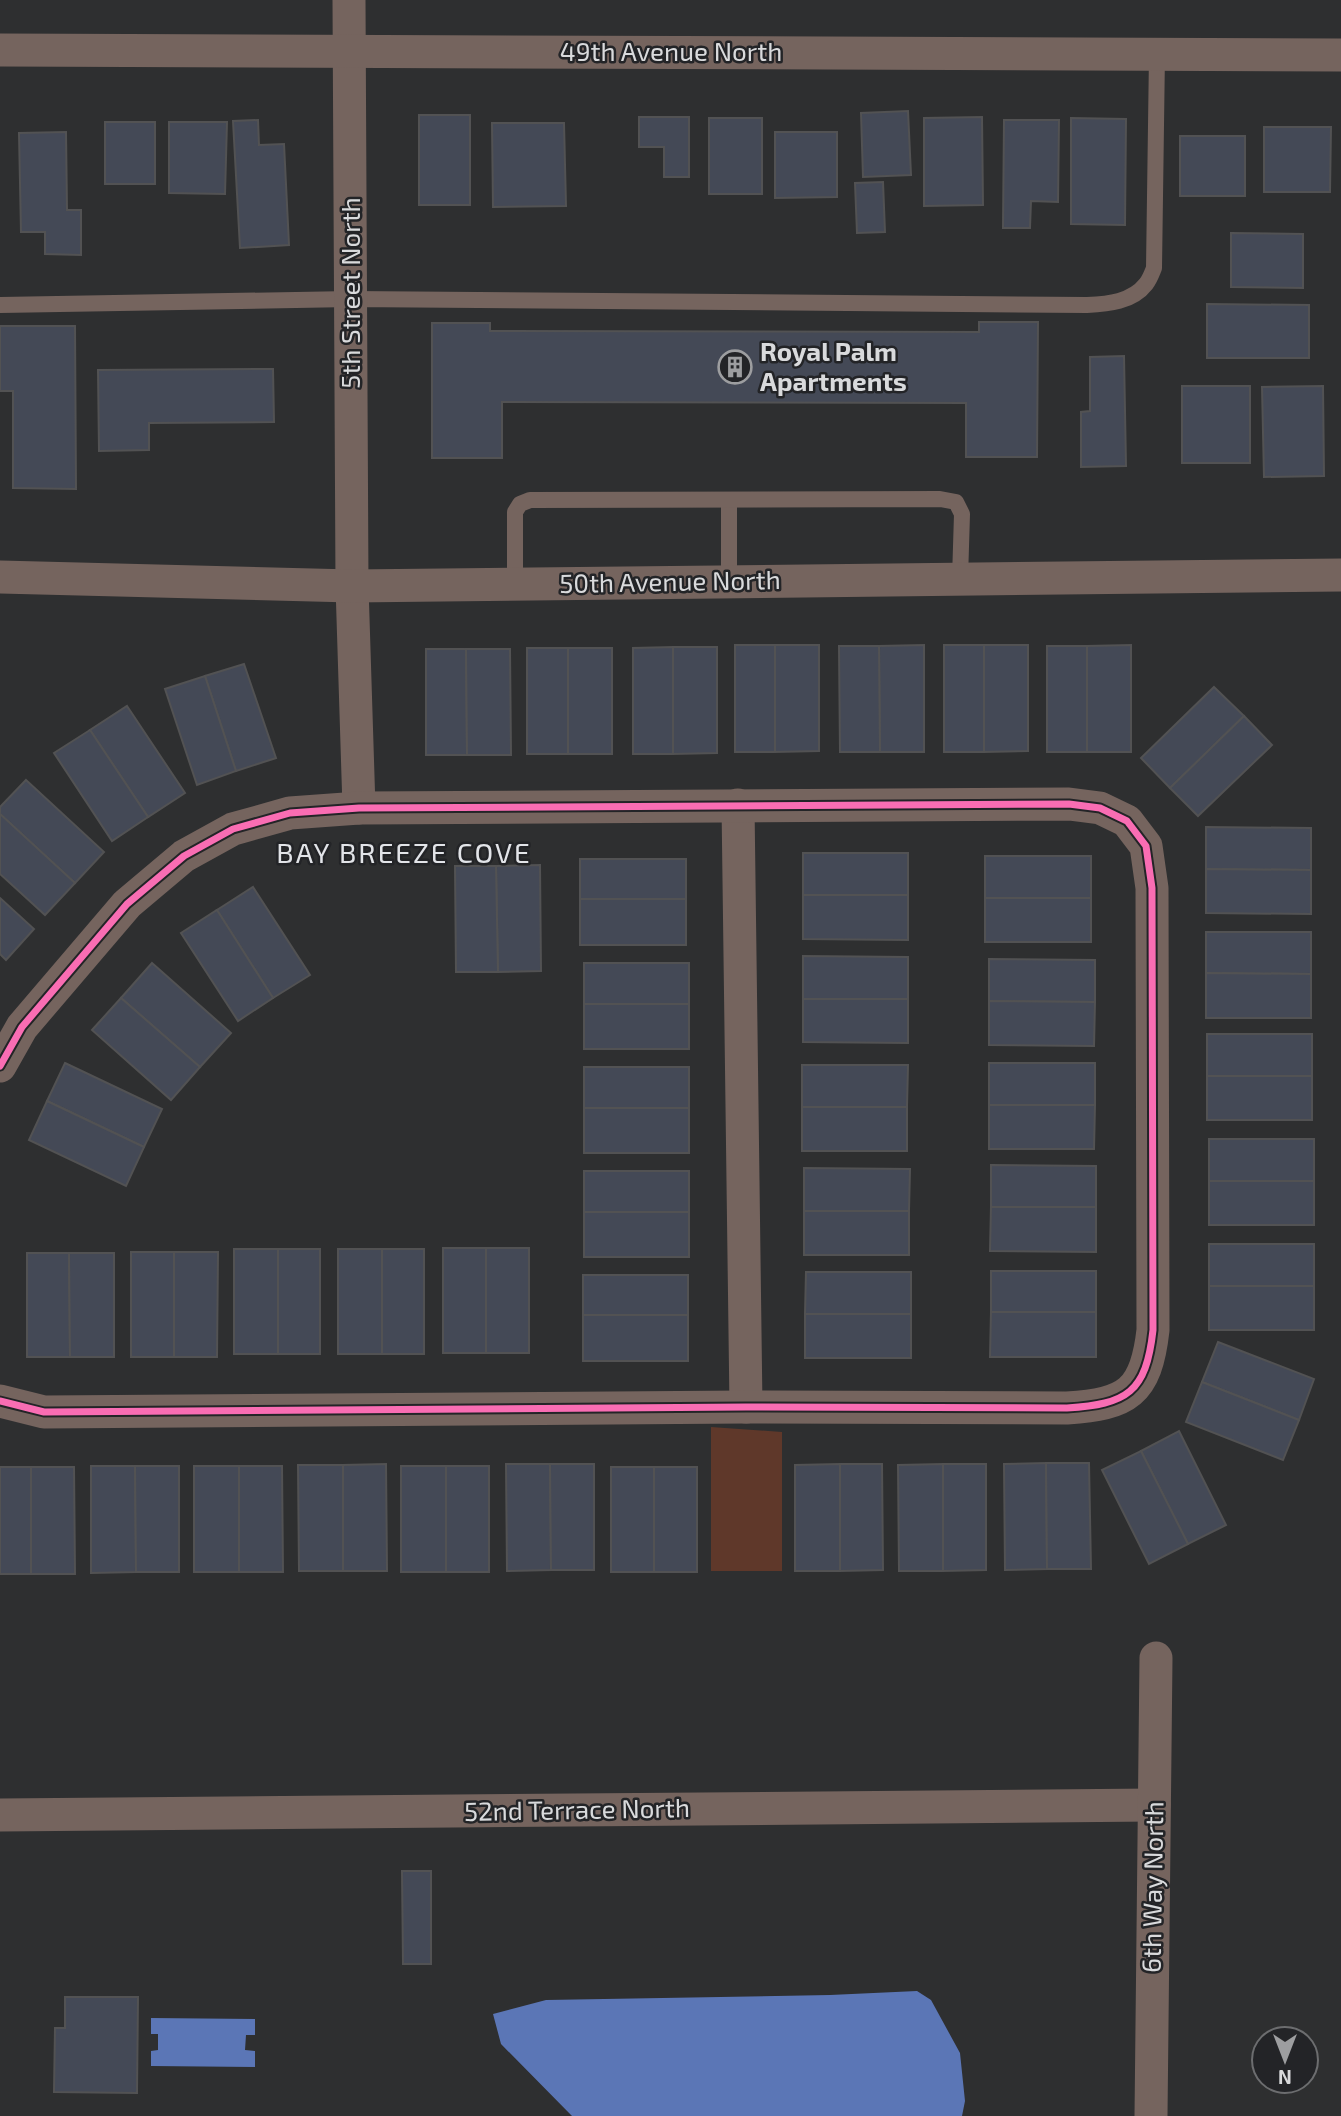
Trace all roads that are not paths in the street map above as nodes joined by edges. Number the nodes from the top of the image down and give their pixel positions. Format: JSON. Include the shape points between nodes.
{"nodes":[{"id":1,"x":349,"y":0,"type":"edge"},
{"id":2,"x":0,"y":50,"type":"edge"},
{"id":3,"x":350,"y":50,"type":"junction"},
{"id":4,"x":1157,"y":54,"type":"junction"},
{"id":5,"x":1341,"y":55,"type":"edge"},
{"id":6,"x":351,"y":299,"type":"junction"},
{"id":7,"x":0,"y":305,"type":"edge"},
{"id":8,"x":729,"y":500,"type":"junction"},
{"id":9,"x":1341,"y":575,"type":"edge"},
{"id":10,"x":0,"y":577,"type":"edge"},
{"id":11,"x":960,"y":579,"type":"junction"},
{"id":12,"x":729,"y":582,"type":"junction"},
{"id":13,"x":515,"y":584,"type":"junction"},
{"id":14,"x":352,"y":586,"type":"junction"},
{"id":15,"x":738,"y":805,"type":"junction"},
{"id":16,"x":359,"y":808,"type":"junction"},
{"id":17,"x":0,"y":1066,"type":"edge"},
{"id":18,"x":0,"y":1401,"type":"edge"},
{"id":19,"x":746,"y":1407,"type":"junction"},
{"id":20,"x":1156,"y":1658,"type":"dead end"},
{"id":21,"x":1154,"y":1805,"type":"junction"},
{"id":22,"x":0,"y":1815,"type":"edge"},
{"id":23,"x":1151,"y":2116,"type":"edge"}],
"edges":[{"from":1,"to":3,"type":"street","name":"5th Street North"},
{"from":2,"to":3,"type":"street","name":"49th Avenue North"},
{"from":3,"to":4,"type":"street","name":"49th Avenue North"},
{"from":3,"to":6,"type":"street","name":"5th Street North"},
{"from":4,"to":5,"type":"street","name":"49th Avenue North"},
{"from":4,"to":6,"type":"lane","via":[[1154,268],[1146,284],[1114,303]]},
{"from":6,"to":7,"type":"lane"},
{"from":6,"to":14,"type":"street","name":"5th Street North"},
{"from":8,"to":11,"type":"lane","via":[[956,502],[962,514]]},
{"from":8,"to":12,"type":"lane"},
{"from":8,"to":13,"type":"lane","via":[[530,500],[515,512]]},
{"from":9,"to":11,"type":"street","name":"50th Avenue North"},
{"from":10,"to":14,"type":"street","name":"50th Avenue North"},
{"from":11,"to":12,"type":"street","name":"50th Avenue North"},
{"from":12,"to":13,"type":"street","name":"50th Avenue North"},
{"from":13,"to":14,"type":"street","name":"50th Avenue North"},
{"from":14,"to":16,"type":"street","name":"5th Street North"},
{"from":15,"to":16,"type":"street"},
{"from":15,"to":19,"type":"street"},
{"from":15,"to":19,"type":"street","via":[[1069,804],[1100,808],[1127,821],[1146,846],[1152,888],[1153,1330],[1145,1371],[1134,1388],[1118,1400],[1098,1406]]},
{"from":16,"to":17,"type":"street","via":[[290,813],[233,830],[184,856],[127,904],[23,1027]]},
{"from":18,"to":19,"type":"street","via":[[44,1412]]},
{"from":20,"to":21,"type":"street","name":"6th Way North"},
{"from":21,"to":22,"type":"street","name":"52nd Terrace North"},
{"from":21,"to":23,"type":"street","name":"6th Way North"}]}
